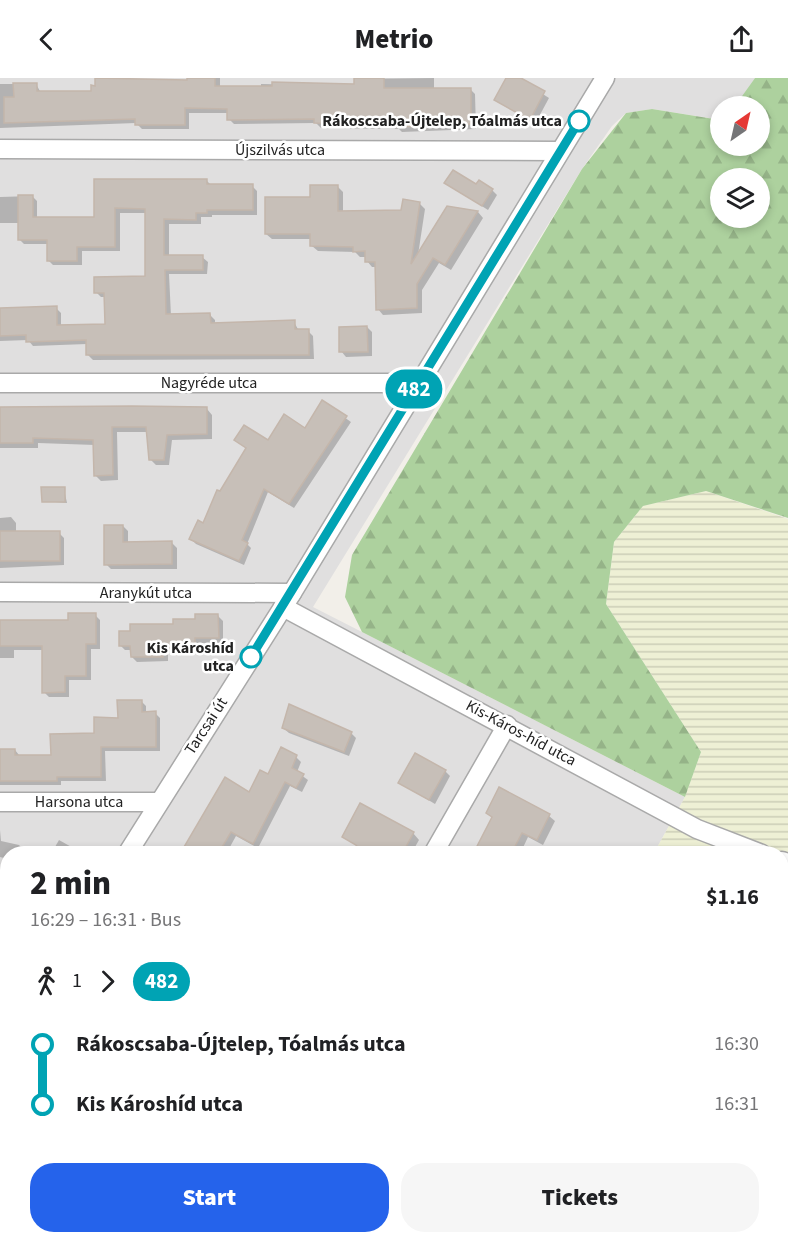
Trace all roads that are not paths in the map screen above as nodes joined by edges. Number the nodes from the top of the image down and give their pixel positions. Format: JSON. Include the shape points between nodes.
{"nodes":[{"id":1,"x":605,"y":78,"type":"edge"},
{"id":2,"x":0,"y":149,"type":"edge"},
{"id":3,"x":560,"y":151,"type":"junction"},
{"id":4,"x":0,"y":383,"type":"edge"},
{"id":5,"x":418,"y":383,"type":"junction"},
{"id":6,"x":0,"y":592,"type":"edge"},
{"id":7,"x":287,"y":600,"type":"junction"},
{"id":8,"x":507,"y":725,"type":"junction"},
{"id":9,"x":0,"y":802,"type":"edge"},
{"id":10,"x":157,"y":802,"type":"junction"},
{"id":11,"x":132,"y":846,"type":"edge"},
{"id":12,"x":438,"y":846,"type":"edge"},
{"id":13,"x":741,"y":846,"type":"edge"}],
"edges":[{"from":1,"to":3,"type":"street","name":"Tarcsai út"},
{"from":2,"to":3,"type":"street","name":"Újszilvás utca"},
{"from":3,"to":5,"type":"street","name":"Tarcsai út"},
{"from":4,"to":5,"type":"street","name":"Nagyréde utca"},
{"from":5,"to":7,"type":"street","name":"Tarcsai út"},
{"from":6,"to":7,"type":"street","name":"Aranykút utca"},
{"from":7,"to":8,"type":"street","name":"Kis-Káros-híd utca"},
{"from":7,"to":10,"type":"street","name":"Tarcsai út"},
{"from":8,"to":12,"type":"street"},
{"from":8,"to":13,"type":"street","name":"Kis-Káros-híd utca","via":[[697,829]]},
{"from":9,"to":10,"type":"street","name":"Harsona utca"},
{"from":10,"to":11,"type":"street","name":"Tarcsai út"}]}
